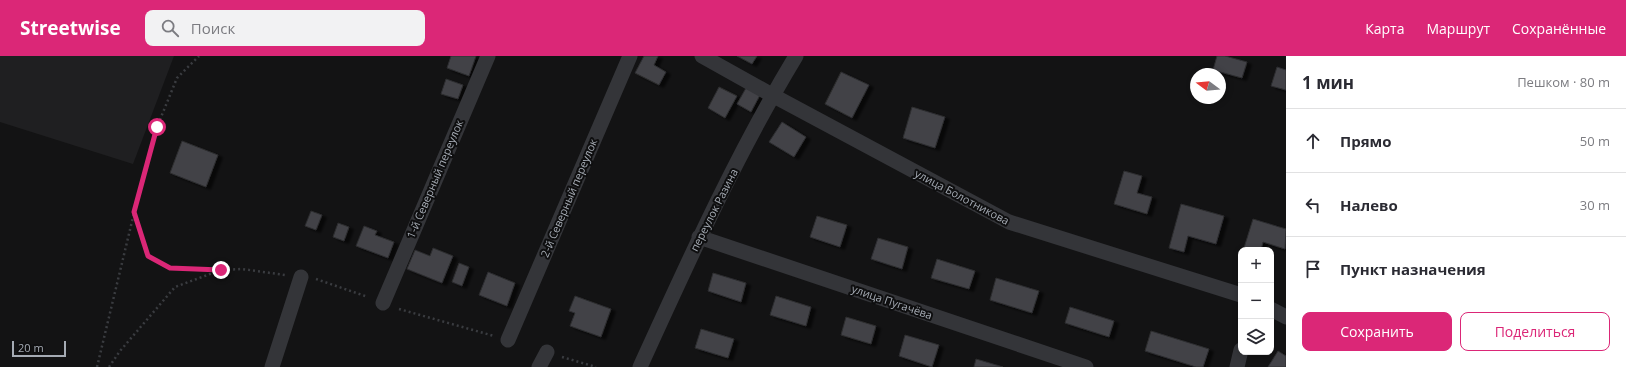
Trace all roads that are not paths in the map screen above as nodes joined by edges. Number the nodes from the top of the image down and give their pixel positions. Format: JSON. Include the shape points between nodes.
{"nodes":[{"id":1,"x":488,"y":56,"type":"edge"},
{"id":2,"x":630,"y":56,"type":"edge"},
{"id":3,"x":702,"y":56,"type":"edge"},
{"id":4,"x":796,"y":56,"type":"edge"},
{"id":5,"x":772,"y":96,"type":"junction"},
{"id":6,"x":699,"y":237,"type":"junction"},
{"id":7,"x":301,"y":277,"type":"road end"},
{"id":8,"x":1238,"y":294,"type":"edge"},
{"id":9,"x":383,"y":303,"type":"road end"},
{"id":10,"x":1274,"y":311,"type":"edge"},
{"id":11,"x":1286,"y":317,"type":"edge"},
{"id":12,"x":508,"y":340,"type":"road end"},
{"id":13,"x":547,"y":352,"type":"road end"},
{"id":14,"x":1240,"y":355,"type":"edge"},
{"id":15,"x":272,"y":367,"type":"edge"},
{"id":16,"x":539,"y":367,"type":"edge"},
{"id":17,"x":640,"y":367,"type":"edge"},
{"id":18,"x":1086,"y":367,"type":"edge"},
{"id":19,"x":1237,"y":367,"type":"edge"}],
"edges":[{"from":1,"to":9,"type":"street","name":"1-й Северный переулок"},
{"from":2,"to":12,"type":"street","name":"2-й Северный переулок"},
{"from":3,"to":5,"type":"street","name":"улица Болотникова"},
{"from":4,"to":5,"type":"street","name":"переулок Разина"},
{"from":5,"to":6,"type":"street","name":"переулок Разина"},
{"from":5,"to":8,"type":"street","name":"улица Болотникова","via":[[1009,222]]},
{"from":6,"to":17,"type":"street","name":"переулок Разина"},
{"from":6,"to":18,"type":"street","name":"улица Пугачёва"},
{"from":7,"to":15,"type":"street"},
{"from":10,"to":11,"type":"street"},
{"from":13,"to":16,"type":"street"},
{"from":14,"to":19,"type":"street"}]}
